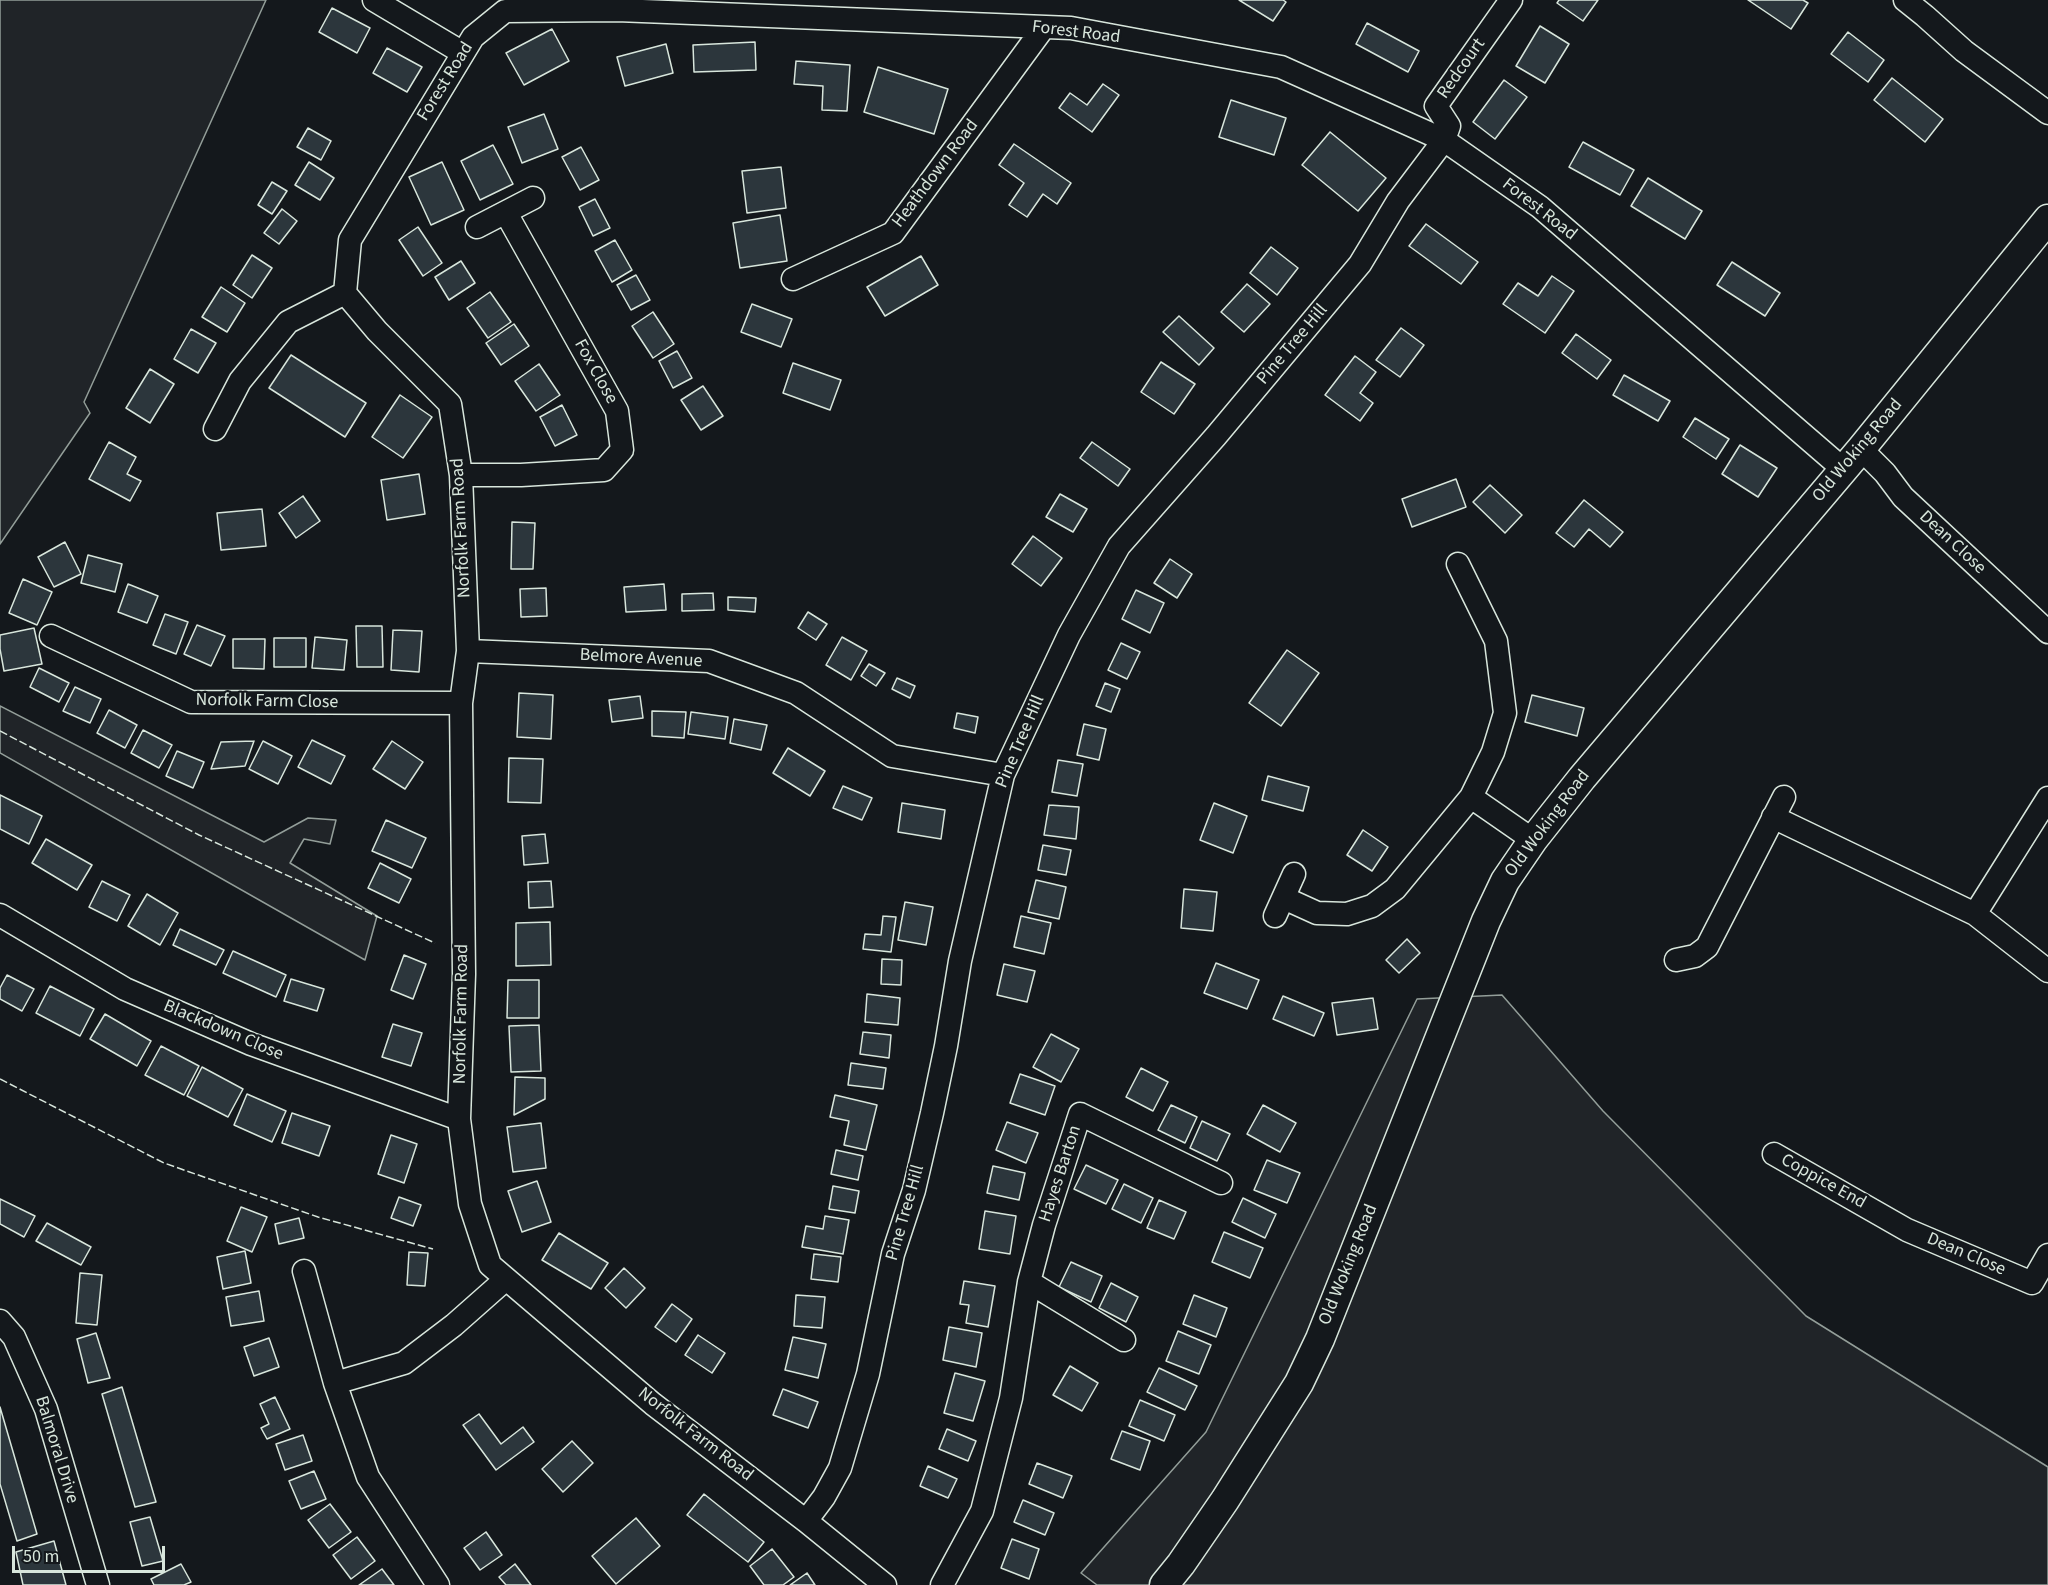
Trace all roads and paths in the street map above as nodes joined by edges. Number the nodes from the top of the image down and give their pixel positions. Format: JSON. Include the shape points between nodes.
{"nodes":[{"id":1,"x":374,"y":0,"type":"edge"},
{"id":2,"x":1511,"y":0,"type":"edge"},
{"id":3,"x":1905,"y":0,"type":"edge"},
{"id":4,"x":618,"y":5,"type":"edge"},
{"id":5,"x":1044,"y":27,"type":"junction"},
{"id":6,"x":464,"y":53,"type":"junction"},
{"id":7,"x":2048,"y":114,"type":"edge"},
{"id":8,"x":1443,"y":140,"type":"junction"},
{"id":9,"x":533,"y":198,"type":"dead end"},
{"id":10,"x":506,"y":213,"type":"junction"},
{"id":11,"x":2048,"y":219,"type":"edge"},
{"id":12,"x":477,"y":227,"type":"dead end"},
{"id":13,"x":793,"y":279,"type":"dead end"},
{"id":14,"x":345,"y":293,"type":"junction"},
{"id":15,"x":215,"y":429,"type":"dead end"},
{"id":16,"x":1852,"y":459,"type":"junction"},
{"id":17,"x":461,"y":475,"type":"junction"},
{"id":18,"x":1458,"y":564,"type":"dead end"},
{"id":19,"x":2048,"y":632,"type":"edge"},
{"id":20,"x":51,"y":636,"type":"dead end"},
{"id":21,"x":468,"y":651,"type":"junction"},
{"id":22,"x":461,"y":703,"type":"junction"},
{"id":23,"x":1004,"y":775,"type":"junction"},
{"id":24,"x":1471,"y":797,"type":"junction"},
{"id":25,"x":1784,"y":797,"type":"dead end"},
{"id":26,"x":2048,"y":798,"type":"edge"},
{"id":27,"x":1773,"y":818,"type":"junction"},
{"id":28,"x":1533,"y":840,"type":"junction"},
{"id":29,"x":1294,"y":874,"type":"dead end"},
{"id":30,"x":1975,"y":914,"type":"junction"},
{"id":31,"x":0,"y":915,"type":"edge"},
{"id":32,"x":1676,"y":960,"type":"dead end"},
{"id":33,"x":2048,"y":971,"type":"edge"},
{"id":34,"x":459,"y":1119,"type":"junction"},
{"id":35,"x":1774,"y":1154,"type":"dead end"},
{"id":36,"x":1221,"y":1183,"type":"dead end"},
{"id":37,"x":1873,"y":1209,"type":"joint"},
{"id":38,"x":2048,"y":1254,"type":"edge"},
{"id":39,"x":304,"y":1271,"type":"dead end"},
{"id":40,"x":506,"y":1279,"type":"junction"},
{"id":41,"x":1029,"y":1282,"type":"junction"},
{"id":42,"x":0,"y":1321,"type":"edge"},
{"id":43,"x":1124,"y":1340,"type":"dead end"},
{"id":44,"x":335,"y":1383,"type":"junction"},
{"id":45,"x":806,"y":1521,"type":"junction"},
{"id":46,"x":98,"y":1585,"type":"edge"},
{"id":47,"x":438,"y":1585,"type":"edge"},
{"id":48,"x":885,"y":1585,"type":"edge"},
{"id":49,"x":942,"y":1585,"type":"edge"},
{"id":50,"x":1164,"y":1585,"type":"edge"}],
"edges":[{"from":1,"to":6,"type":"street"},
{"from":2,"to":8,"type":"street","name":"Redcourt","via":[[1436,106],[1449,126]]},
{"from":3,"to":7,"type":"street","via":[[1964,51]]},
{"from":4,"to":5,"type":"street","name":"Forest Road"},
{"from":4,"to":6,"type":"street","name":"Forest Road","via":[[505,11],[473,37]]},
{"from":5,"to":8,"type":"street","name":"Forest Road","via":[[1071,28],[1281,67]]},
{"from":5,"to":13,"type":"street","name":"Heathdown Road","via":[[893,233]]},
{"from":6,"to":14,"type":"street","name":"Forest Road","via":[[350,240]]},
{"from":8,"to":16,"type":"street","name":"Forest Road","via":[[1539,207]]},
{"from":8,"to":23,"type":"street","name":"Pine Tree Hill","via":[[1398,201],[1354,272],[1119,546],[1069,635]]},
{"from":9,"to":10,"type":"street"},
{"from":10,"to":12,"type":"street"},
{"from":10,"to":17,"type":"street","name":"Fox Close","via":[[617,411],[622,450],[604,470]]},
{"from":11,"to":16,"type":"main road","name":"Old Woking Road"},
{"from":14,"to":15,"type":"street","via":[[288,322],[240,381]]},
{"from":14,"to":17,"type":"street","name":"Norfolk Farm Road","via":[[450,404]]},
{"from":16,"to":19,"type":"street","name":"Dean Close","via":[[1885,473],[1903,497]]},
{"from":16,"to":28,"type":"main road","name":"Old Woking Road"},
{"from":17,"to":21,"type":"street","name":"Norfolk Farm Road"},
{"from":18,"to":24,"type":"street","via":[[1496,641],[1505,712],[1493,752]]},
{"from":20,"to":22,"type":"street","name":"Norfolk Farm Close","via":[[190,702]]},
{"from":21,"to":22,"type":"street","name":"Norfolk Farm Road"},
{"from":21,"to":23,"type":"street","name":"Belmore Avenue","via":[[709,661],[796,693],[892,756]]},
{"from":22,"to":34,"type":"street","name":"Norfolk Farm Road","via":[[464,974]]},
{"from":23,"to":45,"type":"street","name":"Pine Tree Hill","via":[[960,961],[932,1113],[914,1190],[893,1254],[868,1374],[840,1468]]},
{"from":24,"to":28,"type":"street"},
{"from":24,"to":29,"type":"street","via":[[1395,889],[1372,906],[1347,914],[1279,907]]},
{"from":25,"to":27,"type":"street"},
{"from":26,"to":30,"type":"street"},
{"from":27,"to":30,"type":"street"},
{"from":27,"to":32,"type":"street","via":[[1707,947],[1695,956]]},
{"from":28,"to":50,"type":"main road","name":"Old Woking Road","via":[[1505,881],[1486,921],[1299,1383],[1225,1500]]},
{"from":30,"to":33,"type":"street"},
{"from":31,"to":34,"type":"street","name":"Blackdown Close","via":[[125,989],[250,1044]]},
{"from":34,"to":40,"type":"street","name":"Norfolk Farm Road","via":[[470,1204],[490,1265]]},
{"from":35,"to":37,"type":"street","name":"Coppice End"},
{"from":36,"to":41,"type":"street","name":"Hayes Barton","via":[[1080,1114]]},
{"from":37,"to":38,"type":"street","name":"Dean Close","via":[[1907,1230],[2032,1283]]},
{"from":39,"to":44,"type":"street"},
{"from":40,"to":44,"type":"street","via":[[404,1364]]},
{"from":40,"to":45,"type":"street","name":"Norfolk Farm Road","via":[[653,1404]]},
{"from":41,"to":43,"type":"street"},
{"from":41,"to":49,"type":"street","name":"Hayes Barton","via":[[1011,1398],[982,1511]]},
{"from":42,"to":46,"type":"street","name":"Balmoral Drive","via":[[14,1337],[46,1409]]},
{"from":44,"to":47,"type":"street","via":[[368,1477]]},
{"from":45,"to":48,"type":"street","name":"Norfolk Farm Road"}]}
